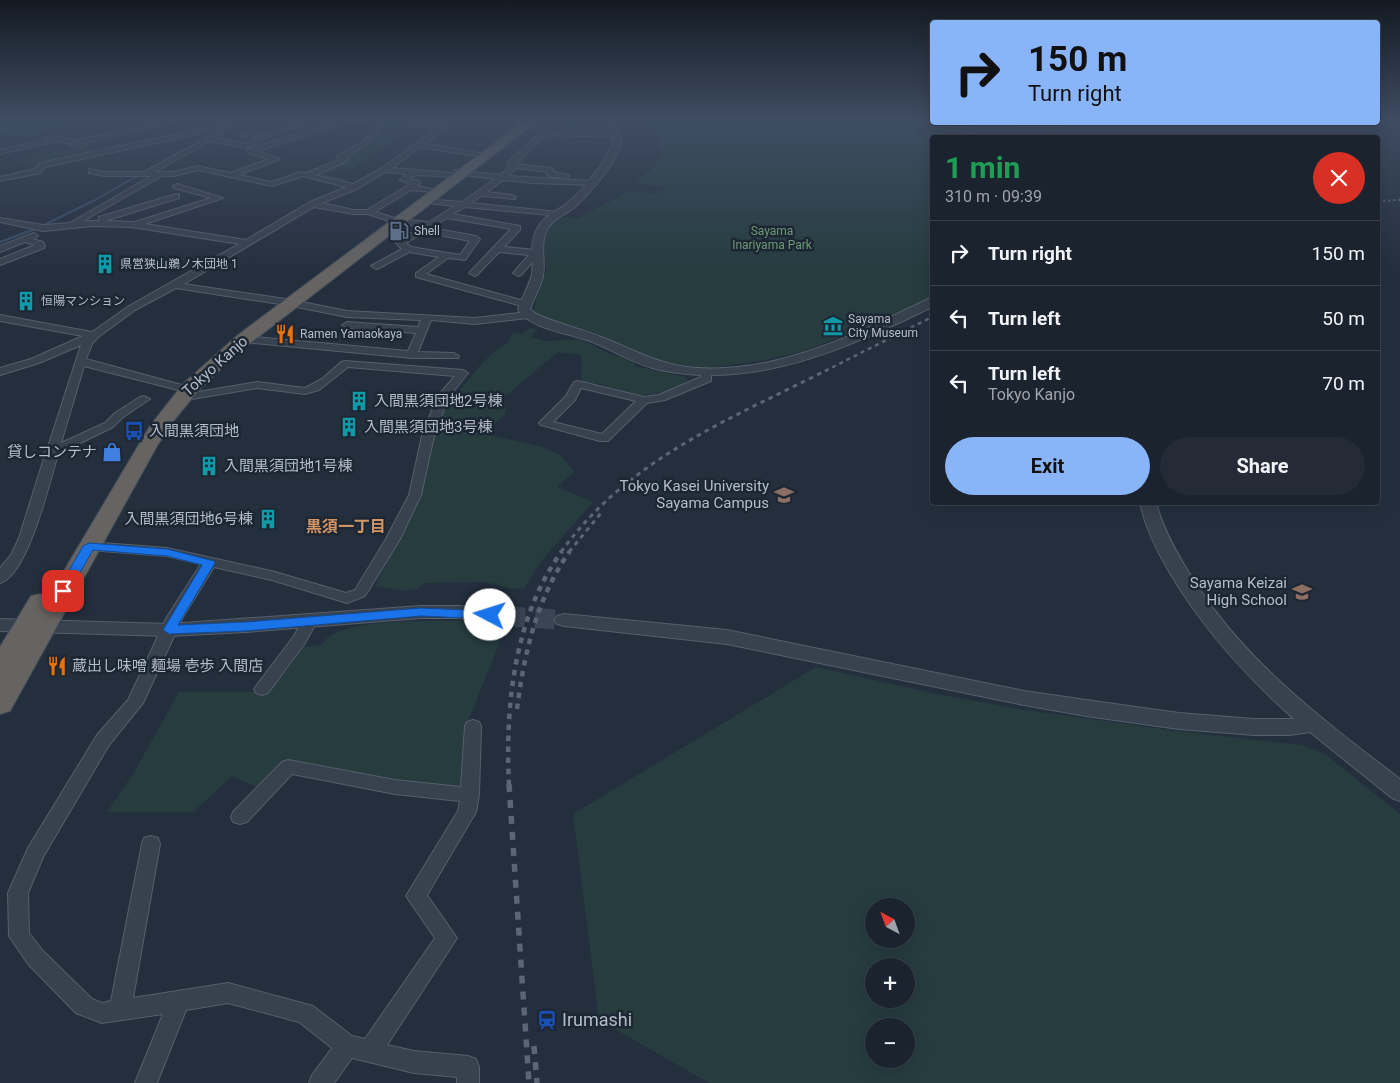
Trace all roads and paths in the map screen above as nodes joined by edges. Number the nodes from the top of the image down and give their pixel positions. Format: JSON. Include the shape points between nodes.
{"nodes":[{"id":1,"x":39,"y":170,"type":"edge"},
{"id":2,"x":122,"y":170,"type":"edge"},
{"id":3,"x":127,"y":170,"type":"edge"},
{"id":4,"x":152,"y":170,"type":"edge"},
{"id":5,"x":193,"y":170,"type":"edge"},
{"id":6,"x":205,"y":170,"type":"edge"},
{"id":7,"x":245,"y":170,"type":"edge"},
{"id":8,"x":321,"y":170,"type":"edge"},
{"id":9,"x":385,"y":170,"type":"joint"},
{"id":10,"x":462,"y":170,"type":"edge"},
{"id":11,"x":463,"y":170,"type":"edge"},
{"id":12,"x":511,"y":170,"type":"edge"},
{"id":13,"x":545,"y":170,"type":"edge"},
{"id":14,"x":601,"y":170,"type":"edge"},
{"id":15,"x":92,"y":171,"type":"dead end"},
{"id":16,"x":415,"y":172,"type":"junction"},
{"id":17,"x":146,"y":173,"type":"junction"},
{"id":18,"x":160,"y":173,"type":"junction"},
{"id":19,"x":458,"y":173,"type":"junction"},
{"id":20,"x":229,"y":175,"type":"junction"},
{"id":21,"x":308,"y":175,"type":"junction"},
{"id":22,"x":503,"y":177,"type":"junction"},
{"id":23,"x":0,"y":180,"type":"edge"},
{"id":24,"x":594,"y":181,"type":"junction"},
{"id":25,"x":177,"y":186,"type":"dead end"},
{"id":26,"x":354,"y":187,"type":"junction"},
{"id":27,"x":409,"y":187,"type":"junction"},
{"id":28,"x":488,"y":189,"type":"junction"},
{"id":29,"x":165,"y":193,"type":"dead end"},
{"id":30,"x":480,"y":194,"type":"junction"},
{"id":31,"x":430,"y":195,"type":"junction"},
{"id":32,"x":176,"y":196,"type":"junction"},
{"id":33,"x":202,"y":203,"type":"junction"},
{"id":34,"x":313,"y":204,"type":"junction"},
{"id":35,"x":463,"y":205,"type":"junction"},
{"id":36,"x":369,"y":212,"type":"junction"},
{"id":37,"x":558,"y":214,"type":"junction"},
{"id":38,"x":448,"y":216,"type":"junction"},
{"id":39,"x":0,"y":220,"type":"edge"},
{"id":40,"x":396,"y":220,"type":"junction"},
{"id":41,"x":87,"y":224,"type":"junction"},
{"id":42,"x":132,"y":224,"type":"junction"},
{"id":43,"x":67,"y":226,"type":"junction"},
{"id":44,"x":34,"y":227,"type":"junction"},
{"id":45,"x":426,"y":227,"type":"junction"},
{"id":46,"x":53,"y":228,"type":"junction"},
{"id":47,"x":0,"y":239,"type":"edge"},
{"id":48,"x":26,"y":240,"type":"junction"},
{"id":49,"x":248,"y":243,"type":"junction"},
{"id":50,"x":408,"y":248,"type":"junction"},
{"id":51,"x":0,"y":249,"type":"edge"},
{"id":52,"x":496,"y":249,"type":"junction"},
{"id":53,"x":536,"y":253,"type":"junction"},
{"id":54,"x":446,"y":256,"type":"junction"},
{"id":55,"x":0,"y":262,"type":"edge"},
{"id":56,"x":376,"y":266,"type":"dead end"},
{"id":57,"x":474,"y":273,"type":"dead end"},
{"id":58,"x":518,"y":273,"type":"dead end"},
{"id":59,"x":175,"y":285,"type":"junction"},
{"id":60,"x":287,"y":302,"type":"junction"},
{"id":61,"x":930,"y":303,"type":"edge"},
{"id":62,"x":526,"y":310,"type":"junction"},
{"id":63,"x":428,"y":317,"type":"junction"},
{"id":64,"x":0,"y":318,"type":"edge"},
{"id":65,"x":15,"y":321,"type":"junction"},
{"id":66,"x":347,"y":325,"type":"dead end"},
{"id":67,"x":0,"y":329,"type":"edge"},
{"id":68,"x":422,"y":330,"type":"junction"},
{"id":69,"x":93,"y":336,"type":"junction"},
{"id":70,"x":244,"y":339,"type":"junction"},
{"id":71,"x":412,"y":355,"type":"junction"},
{"id":72,"x":454,"y":356,"type":"dead end"},
{"id":73,"x":80,"y":360,"type":"junction"},
{"id":74,"x":0,"y":372,"type":"edge"},
{"id":75,"x":706,"y":372,"type":"junction"},
{"id":76,"x":179,"y":392,"type":"junction"},
{"id":77,"x":144,"y":399,"type":"dead end"},
{"id":78,"x":644,"y":400,"type":"junction"},
{"id":79,"x":50,"y":453,"type":"junction"},
{"id":80,"x":1149,"y":505,"type":"edge"},
{"id":81,"x":89,"y":546,"type":"junction"},
{"id":82,"x":209,"y":563,"type":"junction"},
{"id":83,"x":0,"y":578,"type":"edge"},
{"id":84,"x":505,"y":616,"type":"tunnel mouth"},
{"id":85,"x":564,"y":620,"type":"tunnel mouth"},
{"id":86,"x":309,"y":621,"type":"junction"},
{"id":87,"x":0,"y":625,"type":"edge"},
{"id":88,"x":35,"y":626,"type":"junction"},
{"id":89,"x":169,"y":630,"type":"junction"},
{"id":90,"x":0,"y":670,"type":"edge"},
{"id":91,"x":262,"y":690,"type":"dead end"},
{"id":92,"x":0,"y":704,"type":"edge"},
{"id":93,"x":1314,"y":724,"type":"junction"},
{"id":94,"x":474,"y":726,"type":"dead end"},
{"id":95,"x":1400,"y":792,"type":"edge"},
{"id":96,"x":470,"y":795,"type":"junction"},
{"id":97,"x":240,"y":818,"type":"dead end"},
{"id":98,"x":151,"y":844,"type":"dead end"},
{"id":99,"x":179,"y":1001,"type":"junction"},
{"id":100,"x":120,"y":1011,"type":"junction"},
{"id":101,"x":347,"y":1046,"type":"junction"},
{"id":102,"x":369,"y":1052,"type":"junction"},
{"id":103,"x":146,"y":1083,"type":"edge"},
{"id":104,"x":320,"y":1083,"type":"edge"},
{"id":105,"x":468,"y":1083,"type":"edge"}],
"edges":[{"from":1,"to":23,"type":"street"},
{"from":2,"to":15,"type":"street","via":[[104,174]]},
{"from":3,"to":17,"type":"street"},
{"from":4,"to":17,"type":"street"},
{"from":5,"to":18,"type":"street","via":[[177,174]]},
{"from":6,"to":20,"type":"street"},
{"from":7,"to":20,"type":"street"},
{"from":8,"to":21,"type":"street"},
{"from":9,"to":16,"type":"street"},
{"from":9,"to":26,"type":"street"},
{"from":10,"to":19,"type":"highway","name":"Tokyo Kanjo"},
{"from":11,"to":19,"type":"highway","name":"Tokyo Kanjo"},
{"from":12,"to":22,"type":"street"},
{"from":13,"to":24,"type":"street","via":[[554,175]]},
{"from":14,"to":24,"type":"street"},
{"from":16,"to":19,"type":"street"},
{"from":16,"to":27,"type":"street","via":[[404,180],[416,182]]},
{"from":17,"to":18,"type":"street"},
{"from":18,"to":43,"type":"street"},
{"from":19,"to":22,"type":"street"},
{"from":19,"to":31,"type":"highway","name":"Tokyo Kanjo"},
{"from":20,"to":21,"type":"street","via":[[272,184]]},
{"from":21,"to":26,"type":"street"},
{"from":22,"to":24,"type":"street","via":[[532,181]]},
{"from":22,"to":28,"type":"street"},
{"from":24,"to":37,"type":"street"},
{"from":25,"to":33,"type":"street","via":[[219,198]]},
{"from":26,"to":34,"type":"street"},
{"from":27,"to":31,"type":"street"},
{"from":27,"to":36,"type":"street"},
{"from":28,"to":30,"type":"street"},
{"from":28,"to":30,"type":"street","via":[[512,194]]},
{"from":29,"to":32,"type":"street"},
{"from":30,"to":35,"type":"street"},
{"from":31,"to":35,"type":"street"},
{"from":31,"to":40,"type":"highway","name":"Tokyo Kanjo"},
{"from":32,"to":33,"type":"street"},
{"from":32,"to":41,"type":"street"},
{"from":33,"to":42,"type":"street"},
{"from":34,"to":36,"type":"street"},
{"from":34,"to":49,"type":"street"},
{"from":35,"to":37,"type":"street"},
{"from":35,"to":38,"type":"street"},
{"from":36,"to":40,"type":"street"},
{"from":37,"to":53,"type":"street","via":[[542,228]]},
{"from":38,"to":45,"type":"street"},
{"from":38,"to":52,"type":"street","via":[[517,228]]},
{"from":39,"to":44,"type":"street"},
{"from":40,"to":45,"type":"street"},
{"from":40,"to":60,"type":"highway","name":"Tokyo Kanjo"},
{"from":41,"to":42,"type":"street"},
{"from":41,"to":43,"type":"street"},
{"from":42,"to":49,"type":"street"},
{"from":43,"to":46,"type":"street"},
{"from":44,"to":46,"type":"street"},
{"from":44,"to":47,"type":"street"},
{"from":45,"to":50,"type":"street","via":[[400,243]]},
{"from":45,"to":54,"type":"street","via":[[476,239],[462,258]]},
{"from":46,"to":48,"type":"street"},
{"from":48,"to":51,"type":"street"},
{"from":48,"to":55,"type":"street","via":[[41,246]]},
{"from":49,"to":59,"type":"street"},
{"from":50,"to":54,"type":"street"},
{"from":50,"to":56,"type":"street"},
{"from":52,"to":53,"type":"street"},
{"from":52,"to":57,"type":"street"},
{"from":53,"to":58,"type":"street"},
{"from":53,"to":62,"type":"street","via":[[538,270]]},
{"from":54,"to":62,"type":"street","via":[[419,275]]},
{"from":59,"to":60,"type":"street"},
{"from":59,"to":69,"type":"street","via":[[132,308]]},
{"from":60,"to":63,"type":"street","via":[[347,314]]},
{"from":60,"to":70,"type":"highway","name":"Tokyo Kanjo"},
{"from":60,"to":76,"type":"highway","name":"Tokyo Kanjo","via":[[228,342]]},
{"from":61,"to":75,"type":"street","via":[[875,330],[815,353],[766,365]]},
{"from":62,"to":63,"type":"street","via":[[475,321]]},
{"from":62,"to":75,"type":"street","via":[[538,320],[597,339],[645,361]]},
{"from":63,"to":68,"type":"street"},
{"from":64,"to":65,"type":"street"},
{"from":65,"to":67,"type":"street"},
{"from":65,"to":69,"type":"street"},
{"from":66,"to":68,"type":"street"},
{"from":68,"to":71,"type":"street"},
{"from":69,"to":73,"type":"street"},
{"from":69,"to":74,"type":"street"},
{"from":70,"to":71,"type":"street"},
{"from":70,"to":76,"type":"highway","name":"Tokyo Kanjo"},
{"from":71,"to":72,"type":"street"},
{"from":73,"to":76,"type":"street"},
{"from":73,"to":79,"type":"street"},
{"from":75,"to":78,"type":"street","via":[[707,379],[661,398]]},
{"from":76,"to":81,"type":"highway","name":"Tokyo Kanjo"},
{"from":76,"to":82,"type":"street","via":[[257,385],[305,391],[326,381],[345,364],[463,372],[443,397],[428,436],[414,494],[393,538],[360,593],[346,598],[275,576]]},
{"from":76,"to":88,"type":"highway","name":"Tokyo Kanjo","via":[[161,405],[147,425],[70,549]]},
{"from":77,"to":79,"type":"street","via":[[109,425]]},
{"from":78,"to":78,"type":"street","via":[[604,438],[545,424],[571,398],[578,384]]},
{"from":79,"to":83,"type":"street","via":[[26,538]]},
{"from":80,"to":93,"type":"street","via":[[1166,548],[1207,618],[1261,678]]},
{"from":81,"to":82,"type":"street","via":[[167,552]]},
{"from":81,"to":88,"type":"highway","name":"Tokyo Kanjo"},
{"from":82,"to":89,"type":"street"},
{"from":84,"to":86,"type":"street","via":[[421,612]]},
{"from":85,"to":93,"type":"street","via":[[727,637],[1024,698],[1179,721],[1254,727]]},
{"from":86,"to":89,"type":"street"},
{"from":86,"to":91,"type":"street","via":[[295,648],[275,669]]},
{"from":87,"to":88,"type":"street"},
{"from":88,"to":89,"type":"street"},
{"from":88,"to":90,"type":"highway","name":"Tokyo Kanjo"},
{"from":88,"to":92,"type":"highway","name":"Tokyo Kanjo"},
{"from":89,"to":100,"type":"street","via":[[135,704],[103,740],[35,854],[18,893],[19,936],[34,956],[84,1006],[102,1012]]},
{"from":93,"to":95,"type":"street"},
{"from":94,"to":96,"type":"street"},
{"from":96,"to":97,"type":"street","via":[[395,787],[288,767]]},
{"from":96,"to":102,"type":"street","via":[[467,812],[416,896],[447,938]]},
{"from":98,"to":100,"type":"street"},
{"from":99,"to":100,"type":"street"},
{"from":99,"to":101,"type":"street","via":[[228,993],[305,1013]]},
{"from":99,"to":103,"type":"street"},
{"from":101,"to":102,"type":"street"},
{"from":101,"to":104,"type":"street"},
{"from":102,"to":105,"type":"street","via":[[414,1062],[468,1068]]}]}
